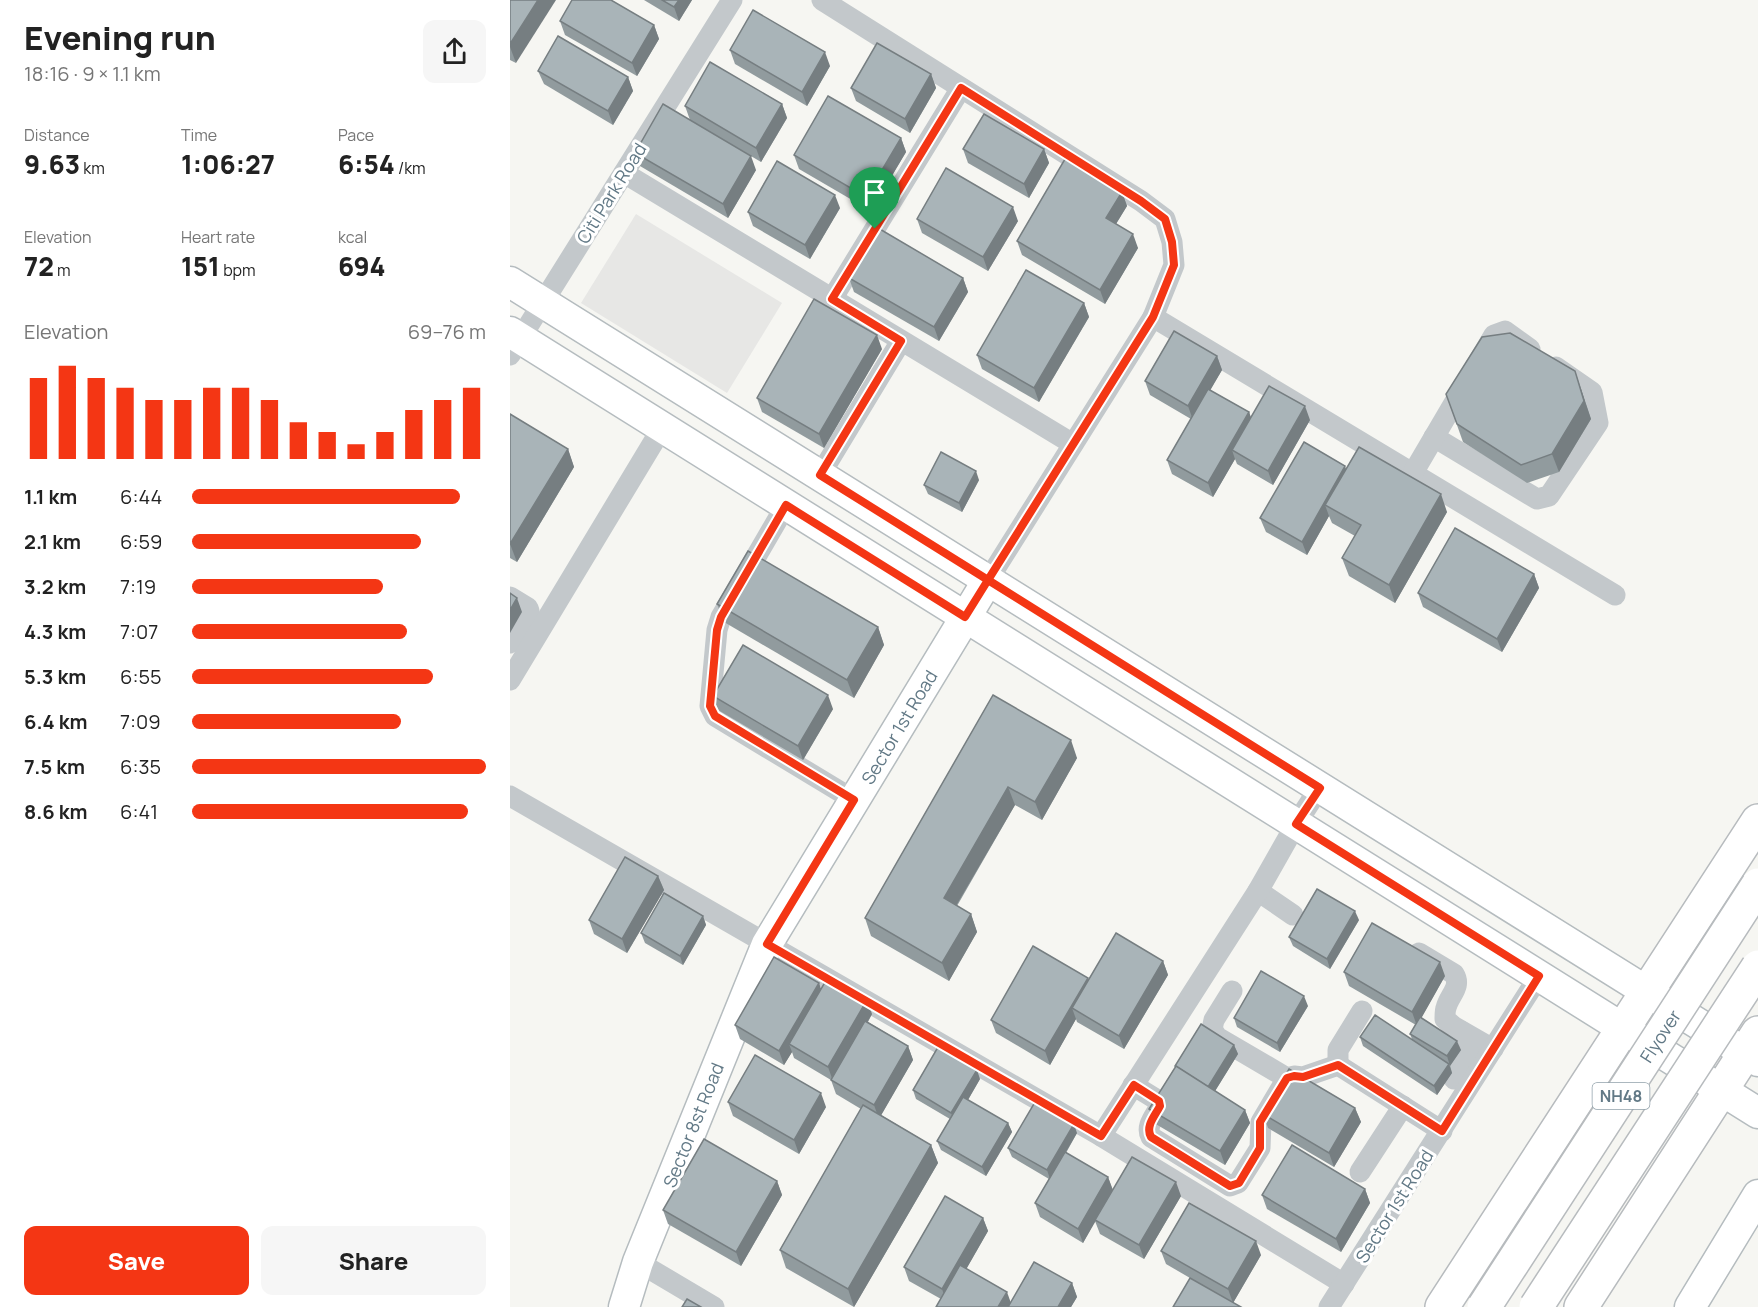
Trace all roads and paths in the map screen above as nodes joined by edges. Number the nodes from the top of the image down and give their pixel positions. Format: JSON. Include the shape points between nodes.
{"nodes":[{"id":1,"x":732,"y":0,"type":"edge"},
{"id":2,"x":822,"y":0,"type":"edge"},
{"id":3,"x":961,"y":88,"type":"junction"},
{"id":4,"x":624,"y":173,"type":"junction"},
{"id":5,"x":510,"y":282,"type":"edge"},
{"id":6,"x":832,"y":299,"type":"junction"},
{"id":7,"x":543,"y":302,"type":"junction"},
{"id":8,"x":1153,"y":317,"type":"junction"},
{"id":9,"x":901,"y":341,"type":"junction"},
{"id":10,"x":513,"y":342,"type":"edge"},
{"id":11,"x":663,"y":428,"type":"junction"},
{"id":12,"x":1434,"y":437,"type":"junction"},
{"id":13,"x":1073,"y":444,"type":"junction"},
{"id":14,"x":1413,"y":473,"type":"junction"},
{"id":15,"x":820,"y":475,"type":"junction"},
{"id":16,"x":786,"y":505,"type":"junction"},
{"id":17,"x":988,"y":580,"type":"junction"},
{"id":18,"x":1615,"y":595,"type":"dead end"},
{"id":19,"x":510,"y":597,"type":"edge"},
{"id":20,"x":965,"y":617,"type":"junction"},
{"id":21,"x":510,"y":643,"type":"edge"},
{"id":22,"x":510,"y":680,"type":"edge"},
{"id":23,"x":1320,"y":788,"type":"junction"},
{"id":24,"x":510,"y":796,"type":"edge"},
{"id":25,"x":854,"y":800,"type":"junction"},
{"id":26,"x":1758,"y":821,"type":"edge"},
{"id":27,"x":1296,"y":824,"type":"junction"},
{"id":28,"x":1758,"y":885,"type":"edge"},
{"id":29,"x":1258,"y":891,"type":"junction"},
{"id":30,"x":1293,"y":915,"type":"dead end"},
{"id":31,"x":767,"y":944,"type":"junction"},
{"id":32,"x":1406,"y":946,"type":"edge"},
{"id":33,"x":1758,"y":967,"type":"edge"},
{"id":34,"x":1539,"y":976,"type":"junction"},
{"id":35,"x":1232,"y":992,"type":"dead end"},
{"id":36,"x":1647,"y":992,"type":"junction"},
{"id":37,"x":1362,"y":1011,"type":"dead end"},
{"id":38,"x":1623,"y":1028,"type":"junction"},
{"id":39,"x":1461,"y":1031,"type":"junction"},
{"id":40,"x":1754,"y":1049,"type":"edge"},
{"id":41,"x":1493,"y":1050,"type":"junction"},
{"id":42,"x":1338,"y":1065,"type":"junction"},
{"id":43,"x":1287,"y":1078,"type":"junction"},
{"id":44,"x":1454,"y":1079,"type":"dead end"},
{"id":45,"x":1134,"y":1085,"type":"junction"},
{"id":46,"x":1722,"y":1090,"type":"junction"},
{"id":47,"x":1403,"y":1106,"type":"junction"},
{"id":48,"x":1758,"y":1113,"type":"edge"},
{"id":49,"x":1442,"y":1131,"type":"junction"},
{"id":50,"x":1101,"y":1136,"type":"junction"},
{"id":51,"x":1360,"y":1172,"type":"dead end"},
{"id":52,"x":1758,"y":1195,"type":"edge"},
{"id":53,"x":638,"y":1262,"type":"junction"},
{"id":54,"x":1344,"y":1284,"type":"junction"},
{"id":55,"x":624,"y":1307,"type":"edge"},
{"id":56,"x":714,"y":1307,"type":"edge"},
{"id":57,"x":1329,"y":1307,"type":"edge"},
{"id":58,"x":1443,"y":1307,"type":"edge"},
{"id":59,"x":1484,"y":1307,"type":"edge"},
{"id":60,"x":1536,"y":1307,"type":"edge"},
{"id":61,"x":1581,"y":1307,"type":"edge"},
{"id":62,"x":1690,"y":1307,"type":"edge"}],
"edges":[{"from":1,"to":4,"type":"street","name":"Citi Park Road"},
{"from":2,"to":3,"type":"street"},
{"from":3,"to":6,"type":"street"},
{"from":3,"to":8,"type":"street","via":[[1165,219],[1174,265]]},
{"from":4,"to":6,"type":"street"},
{"from":4,"to":7,"type":"street","name":"Citi Park Road"},
{"from":5,"to":7,"type":"main road"},
{"from":6,"to":9,"type":"street"},
{"from":7,"to":10,"type":"street","name":"Citi Park Road"},
{"from":7,"to":15,"type":"main road"},
{"from":8,"to":13,"type":"street"},
{"from":8,"to":14,"type":"street"},
{"from":9,"to":13,"type":"street"},
{"from":9,"to":15,"type":"street"},
{"from":10,"to":11,"type":"main road"},
{"from":11,"to":16,"type":"main road"},
{"from":11,"to":22,"type":"street"},
{"from":12,"to":12,"type":"street","via":[[1494,335],[1505,331],[1592,392],[1598,423],[1549,496],[1537,498]]},
{"from":12,"to":14,"type":"street"},
{"from":13,"to":17,"type":"street"},
{"from":14,"to":18,"type":"street"},
{"from":15,"to":17,"type":"main road"},
{"from":16,"to":20,"type":"main road"},
{"from":16,"to":25,"type":"street","via":[[721,617],[710,706],[715,716]]},
{"from":17,"to":20,"type":"main road","name":"Sector 1st Road"},
{"from":17,"to":23,"type":"main road"},
{"from":19,"to":21,"type":"street","via":[[529,611]]},
{"from":20,"to":25,"type":"main road","name":"Sector 1st Road"},
{"from":20,"to":27,"type":"main road"},
{"from":23,"to":27,"type":"street"},
{"from":23,"to":36,"type":"main road"},
{"from":24,"to":31,"type":"street"},
{"from":25,"to":31,"type":"main road","name":"Sector 1st Road"},
{"from":26,"to":36,"type":"highway"},
{"from":27,"to":29,"type":"street"},
{"from":27,"to":34,"type":"main road"},
{"from":28,"to":59,"type":"highway","name":"Flyover","number":"NH48","bridge":true},
{"from":29,"to":30,"type":"street"},
{"from":29,"to":45,"type":"street"},
{"from":31,"to":50,"type":"street"},
{"from":31,"to":53,"type":"main road","name":"Sector 8st Road"},
{"from":32,"to":39,"type":"street","via":[[1454,974],[1457,986],[1445,1009],[1445,1019]]},
{"from":33,"to":60,"type":"highway","number":"NH48","bridge":true},
{"from":34,"to":38,"type":"main road"},
{"from":34,"to":41,"type":"street","name":"Sector 1st Road"},
{"from":35,"to":43,"type":"street","via":[[1212,1029],[1217,1036]]},
{"from":36,"to":38,"type":"highway"},
{"from":36,"to":40,"type":"main road"},
{"from":37,"to":42,"type":"street","via":[[1338,1050]]},
{"from":38,"to":46,"type":"main road"},
{"from":38,"to":58,"type":"highway"},
{"from":39,"to":41,"type":"street"},
{"from":39,"to":44,"type":"street","via":[[1461,1046],[1469,1054]]},
{"from":40,"to":46,"type":"highway"},
{"from":41,"to":49,"type":"street","name":"Sector 1st Road"},
{"from":42,"to":43,"type":"street"},
{"from":42,"to":47,"type":"street"},
{"from":43,"to":45,"type":"street","via":[[1260,1122],[1260,1148],[1239,1183],[1230,1186],[1151,1137],[1149,1126],[1159,1101]]},
{"from":45,"to":50,"type":"street"},
{"from":46,"to":48,"type":"main road"},
{"from":46,"to":61,"type":"highway"},
{"from":47,"to":49,"type":"street"},
{"from":47,"to":51,"type":"street"},
{"from":49,"to":54,"type":"street","name":"Sector 1st Road"},
{"from":50,"to":54,"type":"street"},
{"from":52,"to":62,"type":"main road"},
{"from":53,"to":55,"type":"main road","name":"Sector 8st Road"},
{"from":53,"to":56,"type":"street"},
{"from":54,"to":57,"type":"street","name":"Sector 1st Road"}]}
